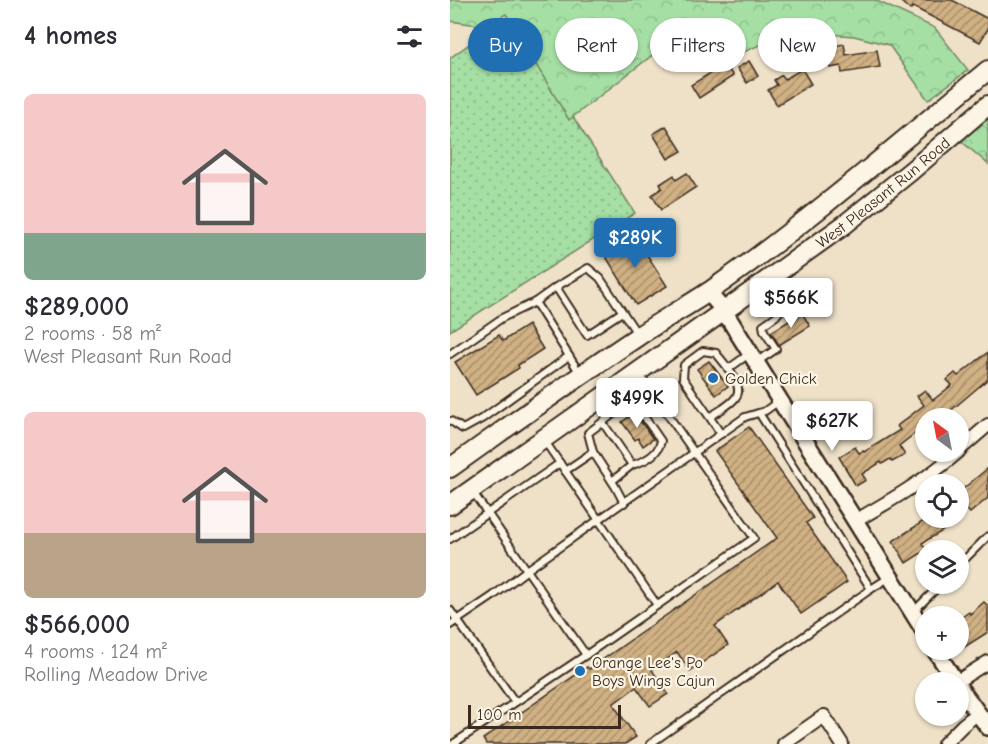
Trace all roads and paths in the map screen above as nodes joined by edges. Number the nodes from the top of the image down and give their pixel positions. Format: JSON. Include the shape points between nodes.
{"nodes":[{"id":1,"x":988,"y":70,"type":"edge"},
{"id":2,"x":988,"y":105,"type":"edge"},
{"id":3,"x":763,"y":284,"type":"junction"},
{"id":4,"x":556,"y":287,"type":"junction"},
{"id":5,"x":708,"y":292,"type":"junction"},
{"id":6,"x":535,"y":302,"type":"junction"},
{"id":7,"x":724,"y":311,"type":"junction"},
{"id":8,"x":622,"y":312,"type":"junction"},
{"id":9,"x":638,"y":336,"type":"junction"},
{"id":10,"x":450,"y":354,"type":"edge"},
{"id":11,"x":569,"y":357,"type":"junction"},
{"id":12,"x":753,"y":358,"type":"junction"},
{"id":13,"x":728,"y":369,"type":"junction"},
{"id":14,"x":638,"y":372,"type":"junction"},
{"id":15,"x":581,"y":375,"type":"junction"},
{"id":16,"x":780,"y":400,"type":"junction"},
{"id":17,"x":759,"y":413,"type":"junction"},
{"id":18,"x":710,"y":417,"type":"junction"},
{"id":19,"x":450,"y":421,"type":"edge"},
{"id":20,"x":603,"y":423,"type":"junction"},
{"id":21,"x":988,"y":425,"type":"edge"},
{"id":22,"x":721,"y":434,"type":"junction"},
{"id":23,"x":543,"y":439,"type":"junction"},
{"id":24,"x":969,"y":441,"type":"edge"},
{"id":25,"x":593,"y":452,"type":"junction"},
{"id":26,"x":695,"y":453,"type":"junction"},
{"id":27,"x":946,"y":462,"type":"edge"},
{"id":28,"x":560,"y":463,"type":"junction"},
{"id":29,"x":451,"y":465,"type":"edge"},
{"id":30,"x":632,"y":465,"type":"junction"},
{"id":31,"x":565,"y":471,"type":"junction"},
{"id":32,"x":612,"y":481,"type":"junction"},
{"id":33,"x":471,"y":490,"type":"junction"},
{"id":34,"x":624,"y":503,"type":"junction"},
{"id":35,"x":450,"y":505,"type":"edge"},
{"id":36,"x":487,"y":513,"type":"junction"},
{"id":37,"x":599,"y":520,"type":"junction"},
{"id":38,"x":855,"y":521,"type":"junction"},
{"id":39,"x":988,"y":536,"type":"edge"},
{"id":40,"x":450,"y":539,"type":"edge"},
{"id":41,"x":969,"y":555,"type":"edge"},
{"id":42,"x":527,"y":570,"type":"junction"},
{"id":43,"x":890,"y":577,"type":"junction"},
{"id":44,"x":871,"y":589,"type":"junction"},
{"id":45,"x":931,"y":594,"type":"edge"},
{"id":46,"x":657,"y":605,"type":"junction"},
{"id":47,"x":450,"y":610,"type":"edge"},
{"id":48,"x":912,"y":613,"type":"junction"},
{"id":49,"x":915,"y":618,"type":"edge"},
{"id":50,"x":457,"y":620,"type":"junction"},
{"id":51,"x":450,"y":625,"type":"edge"},
{"id":52,"x":586,"y":655,"type":"junction"},
{"id":53,"x":988,"y":662,"type":"edge"},
{"id":54,"x":969,"y":675,"type":"edge"},
{"id":55,"x":969,"y":700,"type":"edge"},
{"id":56,"x":515,"y":702,"type":"junction"},
{"id":57,"x":978,"y":713,"type":"junction"},
{"id":58,"x":988,"y":727,"type":"edge"},
{"id":59,"x":453,"y":744,"type":"edge"},
{"id":60,"x":650,"y":744,"type":"edge"},
{"id":61,"x":784,"y":744,"type":"edge"},
{"id":62,"x":842,"y":744,"type":"edge"},
{"id":63,"x":944,"y":744,"type":"edge"}],
"edges":[{"from":1,"to":5,"type":"main road","name":"West Pleasant Run Road","via":[[841,192]]},
{"from":2,"to":3,"type":"main road","name":"West Pleasant Run Road","via":[[911,171]]},
{"from":3,"to":7,"type":"main road","name":"West Pleasant Run Road"},
{"from":3,"to":12,"type":"lane","via":[[780,311],[763,325],[776,349]]},
{"from":4,"to":6,"type":"lane"},
{"from":4,"to":8,"type":"lane","via":[[588,268],[600,278]]},
{"from":4,"to":8,"type":"lane","via":[[587,335]]},
{"from":5,"to":7,"type":"street"},
{"from":5,"to":9,"type":"main road","name":"West Pleasant Run Road"},
{"from":6,"to":10,"type":"lane","via":[[502,318]]},
{"from":6,"to":11,"type":"lane"},
{"from":7,"to":12,"type":"street"},
{"from":7,"to":14,"type":"main road","name":"West Pleasant Run Road"},
{"from":8,"to":9,"type":"lane"},
{"from":9,"to":15,"type":"main road","name":"West Pleasant Run Road"},
{"from":11,"to":15,"type":"lane"},
{"from":11,"to":19,"type":"lane","via":[[463,429]]},
{"from":12,"to":13,"type":"lane"},
{"from":12,"to":16,"type":"street"},
{"from":13,"to":18,"type":"lane","via":[[739,390],[731,402]]},
{"from":13,"to":18,"type":"lane","via":[[716,352],[703,351],[684,365],[683,378]]},
{"from":14,"to":23,"type":"main road","name":"West Pleasant Run Road"},
{"from":14,"to":26,"type":"lane"},
{"from":15,"to":29,"type":"main road","name":"West Pleasant Run Road"},
{"from":16,"to":17,"type":"lane"},
{"from":16,"to":38,"type":"street"},
{"from":17,"to":22,"type":"lane","via":[[745,417]]},
{"from":17,"to":44,"type":"lane"},
{"from":18,"to":22,"type":"lane"},
{"from":20,"to":25,"type":"lane","via":[[588,433]]},
{"from":20,"to":30,"type":"lane"},
{"from":20,"to":30,"type":"lane","via":[[628,403],[636,405],[656,432],[660,448]]},
{"from":21,"to":24,"type":"street"},
{"from":22,"to":26,"type":"lane"},
{"from":23,"to":28,"type":"lane"},
{"from":23,"to":33,"type":"main road","name":"West Pleasant Run Road"},
{"from":25,"to":31,"type":"lane"},
{"from":25,"to":32,"type":"lane"},
{"from":26,"to":34,"type":"lane"},
{"from":26,"to":46,"type":"lane","via":[[754,538]]},
{"from":27,"to":38,"type":"street","via":[[900,496]]},
{"from":28,"to":31,"type":"lane"},
{"from":28,"to":36,"type":"lane"},
{"from":29,"to":33,"type":"main road"},
{"from":30,"to":32,"type":"lane"},
{"from":31,"to":37,"type":"lane"},
{"from":32,"to":34,"type":"lane"},
{"from":33,"to":35,"type":"main road","name":"West Pleasant Run Road"},
{"from":33,"to":36,"type":"lane"},
{"from":34,"to":37,"type":"lane"},
{"from":36,"to":40,"type":"lane"},
{"from":36,"to":42,"type":"lane"},
{"from":37,"to":42,"type":"lane"},
{"from":37,"to":46,"type":"lane"},
{"from":38,"to":43,"type":"street"},
{"from":39,"to":41,"type":"lane"},
{"from":42,"to":50,"type":"lane"},
{"from":42,"to":52,"type":"lane"},
{"from":43,"to":44,"type":"lane"},
{"from":43,"to":48,"type":"street"},
{"from":44,"to":60,"type":"lane"},
{"from":45,"to":48,"type":"lane"},
{"from":46,"to":52,"type":"lane"},
{"from":47,"to":50,"type":"lane"},
{"from":48,"to":49,"type":"street"},
{"from":50,"to":51,"type":"lane"},
{"from":50,"to":56,"type":"lane"},
{"from":52,"to":56,"type":"lane"},
{"from":53,"to":54,"type":"street"},
{"from":55,"to":57,"type":"street"},
{"from":56,"to":59,"type":"lane"},
{"from":57,"to":58,"type":"street"},
{"from":57,"to":63,"type":"street"},
{"from":61,"to":62,"type":"street","via":[[824,716]]}]}
